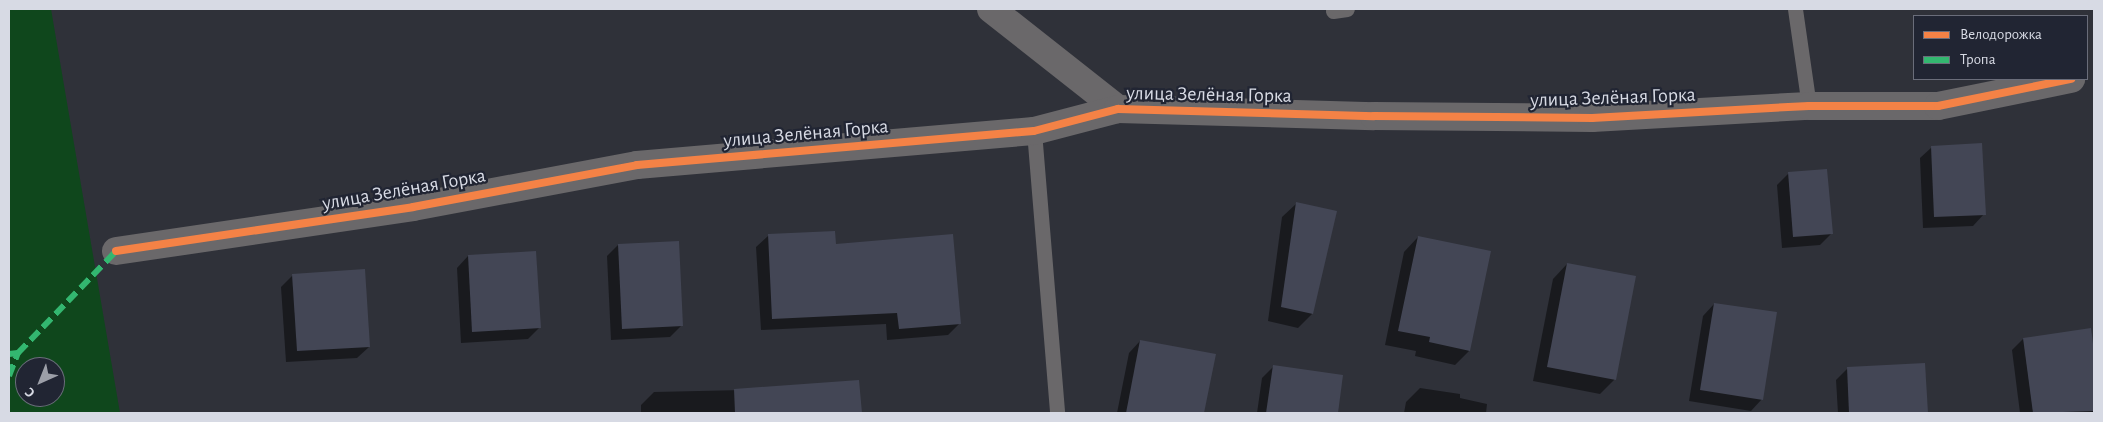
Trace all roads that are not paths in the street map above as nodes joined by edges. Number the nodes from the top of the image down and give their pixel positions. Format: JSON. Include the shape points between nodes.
{"nodes":[{"id":1,"x":991,"y":9,"type":"edge"},
{"id":2,"x":1795,"y":9,"type":"edge"},
{"id":3,"x":2066,"y":80,"type":"edge"},
{"id":4,"x":1809,"y":106,"type":"junction"},
{"id":5,"x":1118,"y":109,"type":"junction"},
{"id":6,"x":1034,"y":131,"type":"junction"},
{"id":7,"x":116,"y":251,"type":"dead end"},
{"id":8,"x":1058,"y":413,"type":"edge"}],
"edges":[{"from":1,"to":5,"type":"street"},
{"from":2,"to":4,"type":"lane"},
{"from":3,"to":4,"type":"street","name":"улица Зелёная Горка","via":[[1938,106]]},
{"from":4,"to":5,"type":"street","name":"улица Зелёная Горка","via":[[1592,118]]},
{"from":5,"to":6,"type":"street","name":"улица Зелёная Горка"},
{"from":6,"to":7,"type":"street","name":"улица Зелёная Горка","via":[[637,164],[414,207]]},
{"from":6,"to":8,"type":"lane"}]}
